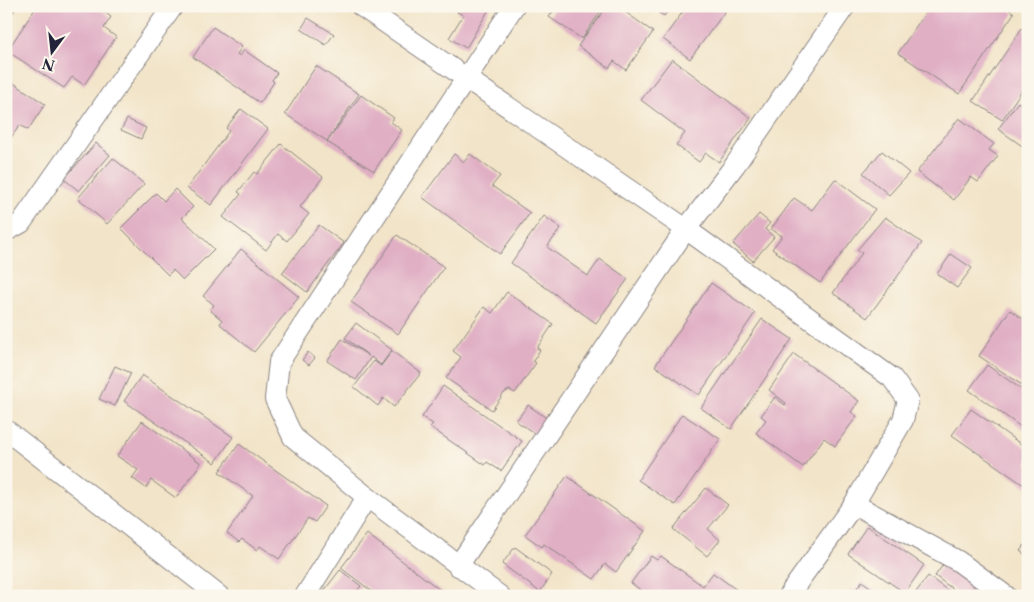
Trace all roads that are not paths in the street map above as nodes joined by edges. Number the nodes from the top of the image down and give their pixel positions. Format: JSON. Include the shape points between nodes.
{"nodes":[{"id":1,"x":173,"y":6,"type":"edge"},
{"id":2,"x":361,"y":6,"type":"edge"},
{"id":3,"x":514,"y":6,"type":"edge"},
{"id":4,"x":844,"y":6,"type":"edge"},
{"id":5,"x":466,"y":77,"type":"junction"},
{"id":6,"x":686,"y":229,"type":"junction"},
{"id":7,"x":6,"y":231,"type":"edge"},
{"id":8,"x":6,"y":430,"type":"edge"},
{"id":9,"x":367,"y":497,"type":"junction"},
{"id":10,"x":854,"y":504,"type":"junction"},
{"id":11,"x":458,"y":566,"type":"junction"},
{"id":12,"x":219,"y":596,"type":"edge"},
{"id":13,"x":305,"y":596,"type":"edge"},
{"id":14,"x":500,"y":596,"type":"edge"},
{"id":15,"x":788,"y":596,"type":"edge"},
{"id":16,"x":1006,"y":596,"type":"edge"}],
"edges":[{"from":1,"to":7,"type":"street","via":[[21,223]]},
{"from":2,"to":5,"type":"street"},
{"from":3,"to":5,"type":"street"},
{"from":4,"to":6,"type":"street","via":[[735,165]]},
{"from":5,"to":6,"type":"street"},
{"from":5,"to":9,"type":"street","via":[[279,362],[275,399],[293,437]]},
{"from":6,"to":10,"type":"street","via":[[892,378],[908,400],[903,420]]},
{"from":6,"to":11,"type":"street"},
{"from":8,"to":12,"type":"street"},
{"from":9,"to":11,"type":"street"},
{"from":9,"to":13,"type":"street"},
{"from":10,"to":15,"type":"street"},
{"from":10,"to":16,"type":"street","via":[[958,561]]},
{"from":11,"to":14,"type":"street"}]}
